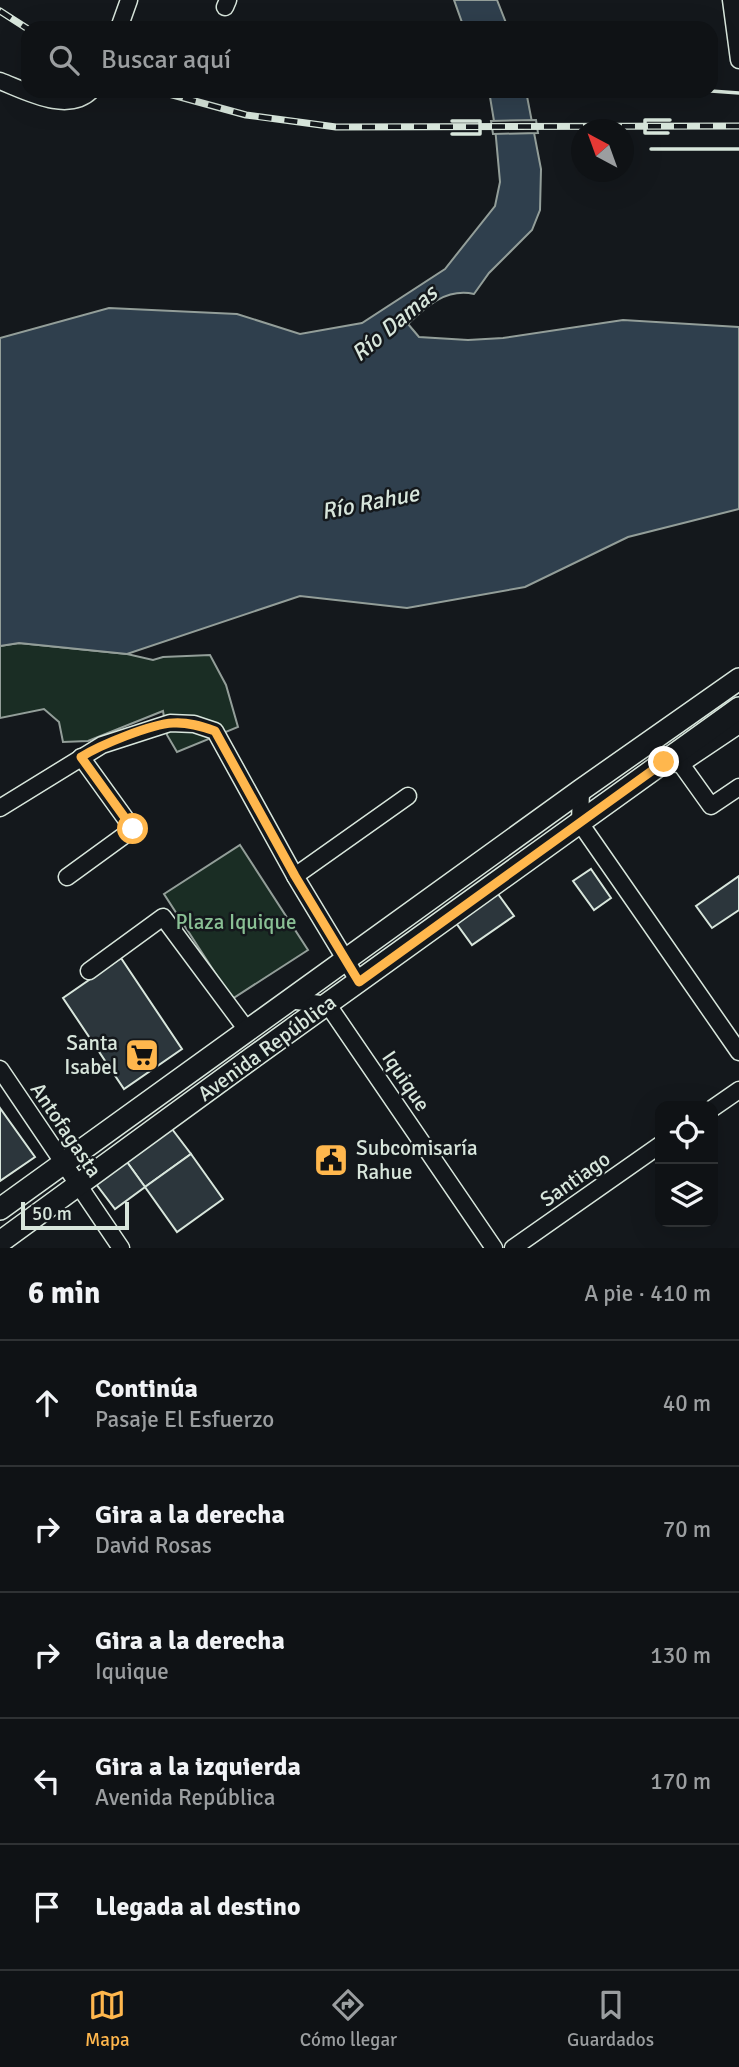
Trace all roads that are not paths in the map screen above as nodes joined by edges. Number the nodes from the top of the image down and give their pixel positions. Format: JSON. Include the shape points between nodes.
{"nodes":[{"id":1,"x":731,"y":0,"type":"edge"},
{"id":2,"x":128,"y":1,"type":"edge"},
{"id":3,"x":121,"y":21,"type":"edge"},
{"id":4,"x":739,"y":60,"type":"edge"},
{"id":5,"x":0,"y":81,"type":"edge"},
{"id":6,"x":21,"y":88,"type":"edge"},
{"id":7,"x":51,"y":98,"type":"edge"},
{"id":8,"x":83,"y":98,"type":"edge"},
{"id":9,"x":739,"y":679,"type":"edge"},
{"id":10,"x":739,"y":708,"type":"edge"},
{"id":11,"x":739,"y":725,"type":"edge"},
{"id":12,"x":81,"y":757,"type":"junction"},
{"id":13,"x":672,"y":763,"type":"junction"},
{"id":14,"x":739,"y":788,"type":"edge"},
{"id":15,"x":581,"y":790,"type":"junction"},
{"id":16,"x":408,"y":796,"type":"dead end"},
{"id":17,"x":0,"y":808,"type":"edge"},
{"id":18,"x":580,"y":823,"type":"junction"},
{"id":19,"x":295,"y":876,"type":"junction"},
{"id":20,"x":67,"y":877,"type":"dead end"},
{"id":21,"x":345,"y":961,"type":"junction"},
{"id":22,"x":89,"y":971,"type":"dead end"},
{"id":23,"x":359,"y":982,"type":"junction"},
{"id":24,"x":289,"y":1000,"type":"junction"},
{"id":25,"x":328,"y":1005,"type":"junction"},
{"id":26,"x":247,"y":1030,"type":"junction"},
{"id":27,"x":739,"y":1052,"type":"edge"},
{"id":28,"x":252,"y":1058,"type":"junction"},
{"id":29,"x":0,"y":1069,"type":"edge"},
{"id":30,"x":739,"y":1090,"type":"edge"},
{"id":31,"x":718,"y":1105,"type":"edge"},
{"id":32,"x":655,"y":1149,"type":"edge"},
{"id":33,"x":64,"y":1163,"type":"junction"},
{"id":34,"x":78,"y":1185,"type":"junction"},
{"id":35,"x":0,"y":1209,"type":"edge"},
{"id":36,"x":0,"y":1242,"type":"edge"},
{"id":37,"x":121,"y":1248,"type":"edge"},
{"id":38,"x":494,"y":1248,"type":"edge"},
{"id":39,"x":513,"y":1248,"type":"edge"}],
"edges":[{"from":1,"to":4,"type":"street"},
{"from":2,"to":3,"type":"street"},
{"from":5,"to":6,"type":"street"},
{"from":7,"to":8,"type":"street"},
{"from":9,"to":15,"type":"main road","name":"Avenida República"},
{"from":10,"to":13,"type":"main road","name":"Avenida República"},
{"from":11,"to":13,"type":"street"},
{"from":12,"to":17,"type":"street"},
{"from":12,"to":19,"type":"street","via":[[102,745],[170,723],[215,731]]},
{"from":12,"to":20,"type":"street","via":[[133,829]]},
{"from":13,"to":14,"type":"street","via":[[711,806]]},
{"from":13,"to":18,"type":"main road","name":"Avenida República"},
{"from":15,"to":18,"type":"street"},
{"from":15,"to":21,"type":"main road","name":"Avenida República"},
{"from":16,"to":19,"type":"street"},
{"from":18,"to":23,"type":"main road","name":"Avenida República"},
{"from":18,"to":27,"type":"street"},
{"from":19,"to":21,"type":"street"},
{"from":21,"to":23,"type":"street"},
{"from":21,"to":24,"type":"main road","name":"Avenida República"},
{"from":22,"to":26,"type":"street","via":[[163,917]]},
{"from":23,"to":25,"type":"main road","name":"Avenida República"},
{"from":24,"to":25,"type":"street"},
{"from":24,"to":26,"type":"main road","name":"Avenida República"},
{"from":25,"to":28,"type":"main road","name":"Avenida República"},
{"from":25,"to":38,"type":"street","name":"Iquique"},
{"from":26,"to":28,"type":"main road"},
{"from":26,"to":33,"type":"main road","name":"Avenida República"},
{"from":28,"to":34,"type":"main road","name":"Avenida República"},
{"from":29,"to":33,"type":"street","name":"Antofagasta"},
{"from":30,"to":31,"type":"street"},
{"from":32,"to":39,"type":"street","name":"Santiago"},
{"from":33,"to":34,"type":"street","name":"Antofagasta"},
{"from":33,"to":35,"type":"main road","name":"Avenida República"},
{"from":34,"to":36,"type":"main road","name":"Avenida República"},
{"from":34,"to":37,"type":"street","name":"Antofagasta"}]}
